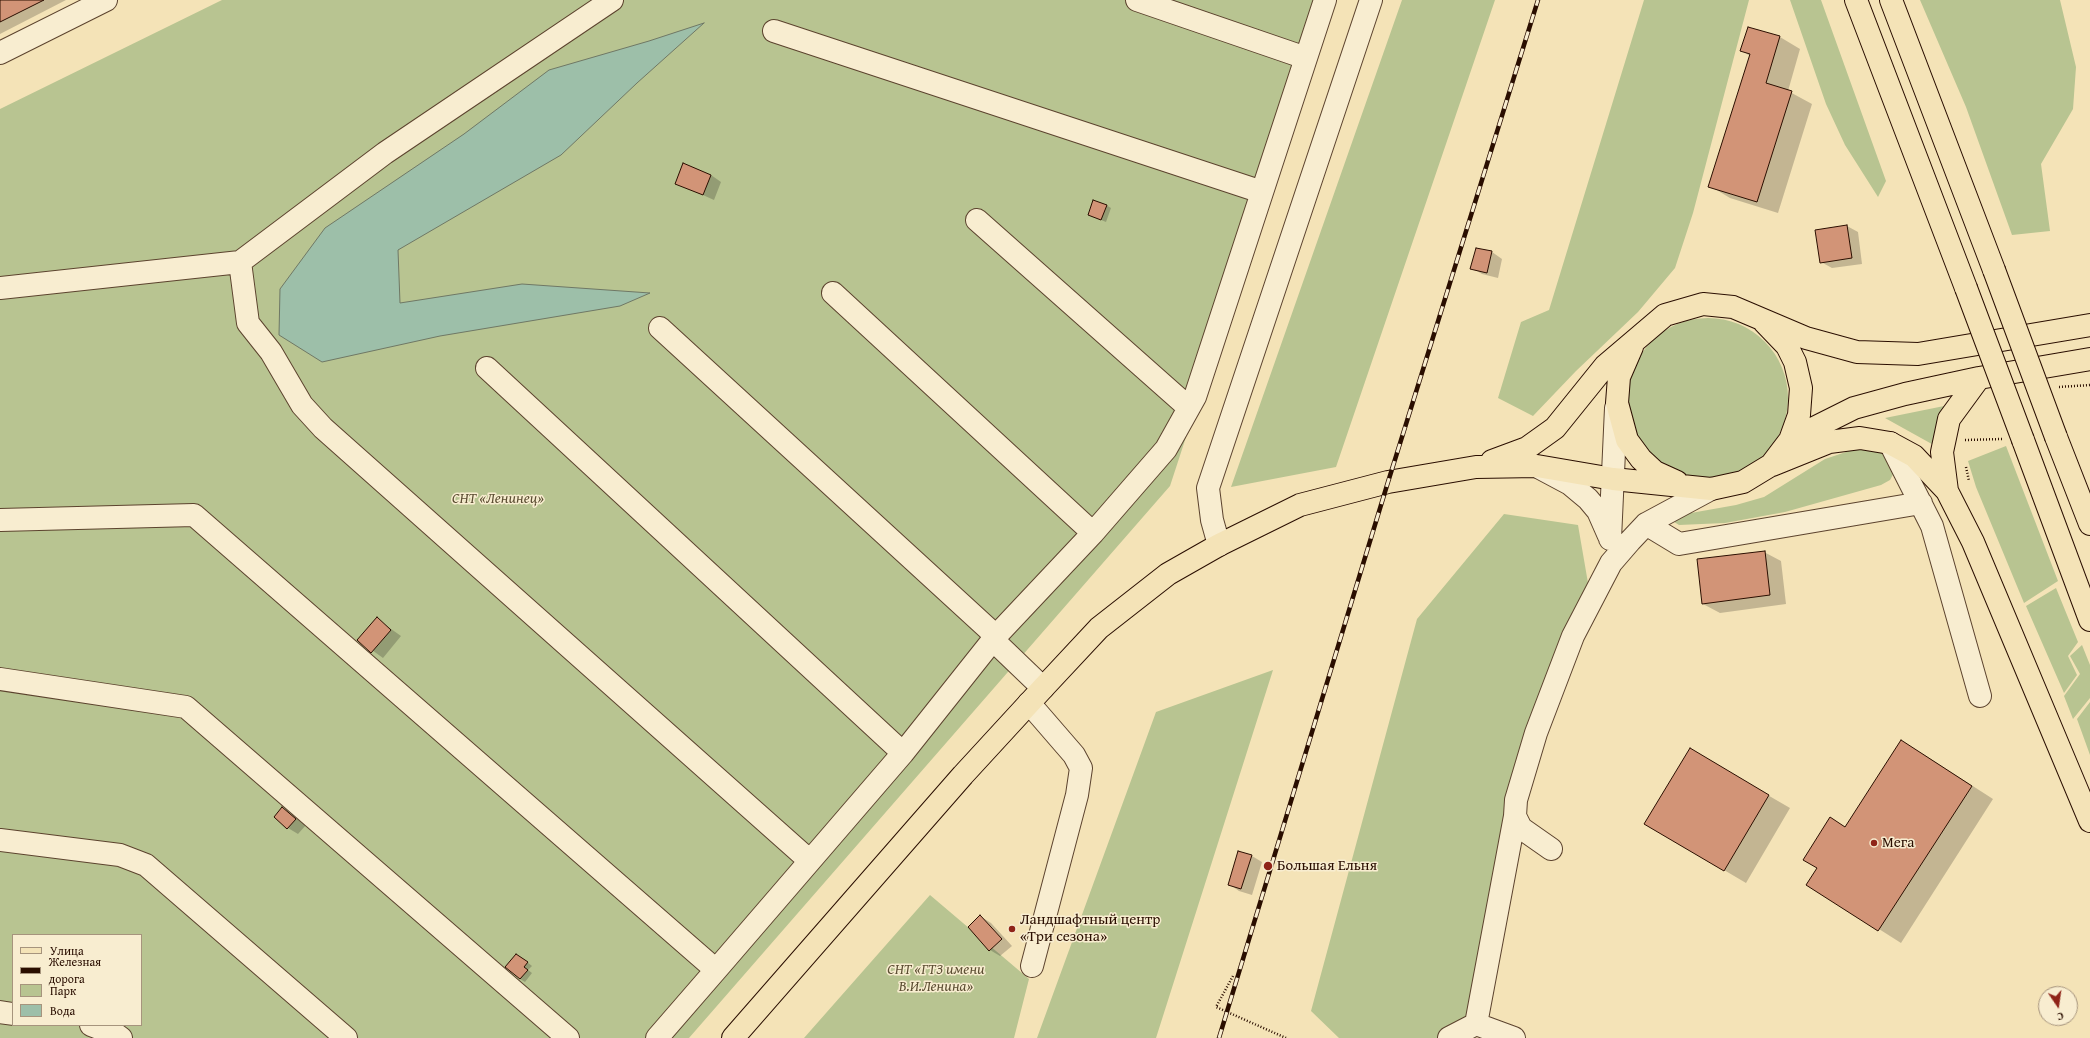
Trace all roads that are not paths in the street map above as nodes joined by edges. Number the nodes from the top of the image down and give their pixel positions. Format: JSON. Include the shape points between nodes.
{"nodes":[{"id":1,"x":106,"y":0,"type":"edge"},
{"id":2,"x":612,"y":0,"type":"edge"},
{"id":3,"x":1137,"y":0,"type":"edge"},
{"id":4,"x":1325,"y":0,"type":"edge"},
{"id":5,"x":1371,"y":0,"type":"edge"},
{"id":6,"x":1856,"y":0,"type":"edge"},
{"id":7,"x":1892,"y":0,"type":"edge"},
{"id":8,"x":774,"y":31,"type":"dead end"},
{"id":9,"x":0,"y":53,"type":"edge"},
{"id":10,"x":1306,"y":58,"type":"junction"},
{"id":11,"x":1262,"y":192,"type":"junction"},
{"id":12,"x":978,"y":220,"type":"dead end"},
{"id":13,"x":240,"y":262,"type":"junction"},
{"id":14,"x":0,"y":288,"type":"edge"},
{"id":15,"x":833,"y":292,"type":"dead end"},
{"id":16,"x":1764,"y":322,"type":"junction"},
{"id":17,"x":2090,"y":325,"type":"edge"},
{"id":18,"x":660,"y":328,"type":"dead end"},
{"id":19,"x":1636,"y":339,"type":"junction"},
{"id":20,"x":2090,"y":359,"type":"edge"},
{"id":21,"x":488,"y":368,"type":"dead end"},
{"id":22,"x":1979,"y":378,"type":"junction"},
{"id":23,"x":1617,"y":403,"type":"junction"},
{"id":24,"x":1188,"y":407,"type":"junction"},
{"id":25,"x":1790,"y":440,"type":"junction"},
{"id":26,"x":1890,"y":443,"type":"junction"},
{"id":27,"x":1771,"y":465,"type":"junction"},
{"id":28,"x":1537,"y":466,"type":"junction"},
{"id":29,"x":1476,"y":467,"type":"junction"},
{"id":30,"x":1613,"y":479,"type":"junction"},
{"id":31,"x":1686,"y":486,"type":"junction"},
{"id":32,"x":1711,"y":488,"type":"junction"},
{"id":33,"x":1947,"y":491,"type":"junction"},
{"id":34,"x":1921,"y":504,"type":"junction"},
{"id":35,"x":0,"y":520,"type":"edge"},
{"id":36,"x":1646,"y":524,"type":"junction"},
{"id":37,"x":2090,"y":524,"type":"edge"},
{"id":38,"x":1093,"y":533,"type":"junction"},
{"id":39,"x":1610,"y":539,"type":"junction"},
{"id":40,"x":1219,"y":545,"type":"junction"},
{"id":41,"x":1611,"y":563,"type":"junction"},
{"id":42,"x":2090,"y":620,"type":"edge"},
{"id":43,"x":995,"y":638,"type":"junction"},
{"id":44,"x":0,"y":679,"type":"edge"},
{"id":45,"x":1036,"y":696,"type":"junction"},
{"id":46,"x":1980,"y":696,"type":"dead end"},
{"id":47,"x":903,"y":753,"type":"junction"},
{"id":48,"x":1515,"y":816,"type":"junction"},
{"id":49,"x":2090,"y":821,"type":"edge"},
{"id":50,"x":0,"y":840,"type":"edge"},
{"id":51,"x":1551,"y":849,"type":"dead end"},
{"id":52,"x":810,"y":861,"type":"junction"},
{"id":53,"x":1032,"y":966,"type":"dead end"},
{"id":54,"x":716,"y":970,"type":"junction"},
{"id":55,"x":0,"y":1012,"type":"edge"},
{"id":56,"x":12,"y":1014,"type":"edge"},
{"id":57,"x":1476,"y":1024,"type":"junction"},
{"id":58,"x":94,"y":1026,"type":"edge"},
{"id":59,"x":121,"y":1038,"type":"edge"},
{"id":60,"x":346,"y":1038,"type":"edge"},
{"id":61,"x":568,"y":1038,"type":"edge"},
{"id":62,"x":657,"y":1038,"type":"edge"},
{"id":63,"x":733,"y":1038,"type":"edge"},
{"id":64,"x":1449,"y":1038,"type":"edge"},
{"id":65,"x":1514,"y":1038,"type":"edge"}],
"edges":[{"from":1,"to":9,"type":"street"},
{"from":2,"to":13,"type":"street","via":[[385,153]]},
{"from":3,"to":10,"type":"street"},
{"from":4,"to":10,"type":"street"},
{"from":5,"to":40,"type":"street","via":[[1208,488],[1212,520]]},
{"from":6,"to":42,"type":"main road","bridge":true},
{"from":7,"to":37,"type":"main road","bridge":true},
{"from":8,"to":11,"type":"street"},
{"from":10,"to":11,"type":"street"},
{"from":11,"to":24,"type":"street","via":[[1195,397]]},
{"from":12,"to":24,"type":"street"},
{"from":13,"to":14,"type":"street"},
{"from":13,"to":52,"type":"street","via":[[248,323],[271,352],[302,405],[323,428]]},
{"from":15,"to":38,"type":"street"},
{"from":16,"to":17,"type":"main road","via":[[1806,338],[1857,352],[1918,354]]},
{"from":16,"to":19,"type":"main road","via":[[1733,307],[1703,304],[1665,315]]},
{"from":16,"to":25,"type":"main road","via":[[1787,346],[1795,362],[1801,388],[1800,415]]},
{"from":18,"to":43,"type":"street"},
{"from":19,"to":23,"type":"main road","via":[[1618,377]]},
{"from":19,"to":29,"type":"main road","via":[[1605,366],[1555,428],[1526,448]]},
{"from":20,"to":22,"type":"main road"},
{"from":21,"to":47,"type":"street"},
{"from":22,"to":25,"type":"main road","via":[[1854,408]]},
{"from":22,"to":33,"type":"main road","via":[[1948,419],[1942,452]]},
{"from":23,"to":30,"type":"street"},
{"from":23,"to":31,"type":"main road","via":[[1627,440],[1641,459],[1655,472]]},
{"from":24,"to":38,"type":"street","via":[[1166,449]]},
{"from":25,"to":27,"type":"main road"},
{"from":26,"to":27,"type":"main road","via":[[1860,438],[1829,442]]},
{"from":26,"to":33,"type":"main road","via":[[1914,456]]},
{"from":26,"to":34,"type":"street"},
{"from":27,"to":32,"type":"main road","via":[[1744,482]]},
{"from":28,"to":29,"type":"main road"},
{"from":28,"to":30,"type":"main road"},
{"from":28,"to":39,"type":"street","via":[[1570,484],[1588,499],[1598,511]]},
{"from":29,"to":40,"type":"main road","via":[[1388,482],[1300,505]]},
{"from":30,"to":31,"type":"main road"},
{"from":30,"to":39,"type":"street"},
{"from":31,"to":32,"type":"main road"},
{"from":32,"to":36,"type":"street"},
{"from":33,"to":49,"type":"main road","via":[[1973,542]]},
{"from":34,"to":36,"type":"street","via":[[1679,544]]},
{"from":34,"to":46,"type":"street","via":[[1932,526]]},
{"from":35,"to":54,"type":"street","via":[[194,515]]},
{"from":36,"to":41,"type":"street"},
{"from":38,"to":43,"type":"street"},
{"from":39,"to":41,"type":"street"},
{"from":40,"to":45,"type":"main road","via":[[1168,574],[1099,628]]},
{"from":41,"to":48,"type":"street","via":[[1573,636],[1536,734],[1516,800]]},
{"from":43,"to":45,"type":"street"},
{"from":43,"to":47,"type":"street"},
{"from":44,"to":61,"type":"street","via":[[186,707]]},
{"from":45,"to":53,"type":"street","via":[[1081,768],[1077,795]]},
{"from":45,"to":63,"type":"main road","via":[[963,775]]},
{"from":47,"to":52,"type":"street"},
{"from":48,"to":51,"type":"street","via":[[1521,828]]},
{"from":48,"to":57,"type":"street"},
{"from":50,"to":60,"type":"street","via":[[120,855],[146,865]]},
{"from":52,"to":54,"type":"street"},
{"from":54,"to":62,"type":"street"},
{"from":55,"to":56,"type":"street"},
{"from":57,"to":64,"type":"street"},
{"from":57,"to":65,"type":"street"},
{"from":58,"to":59,"type":"street"}]}
